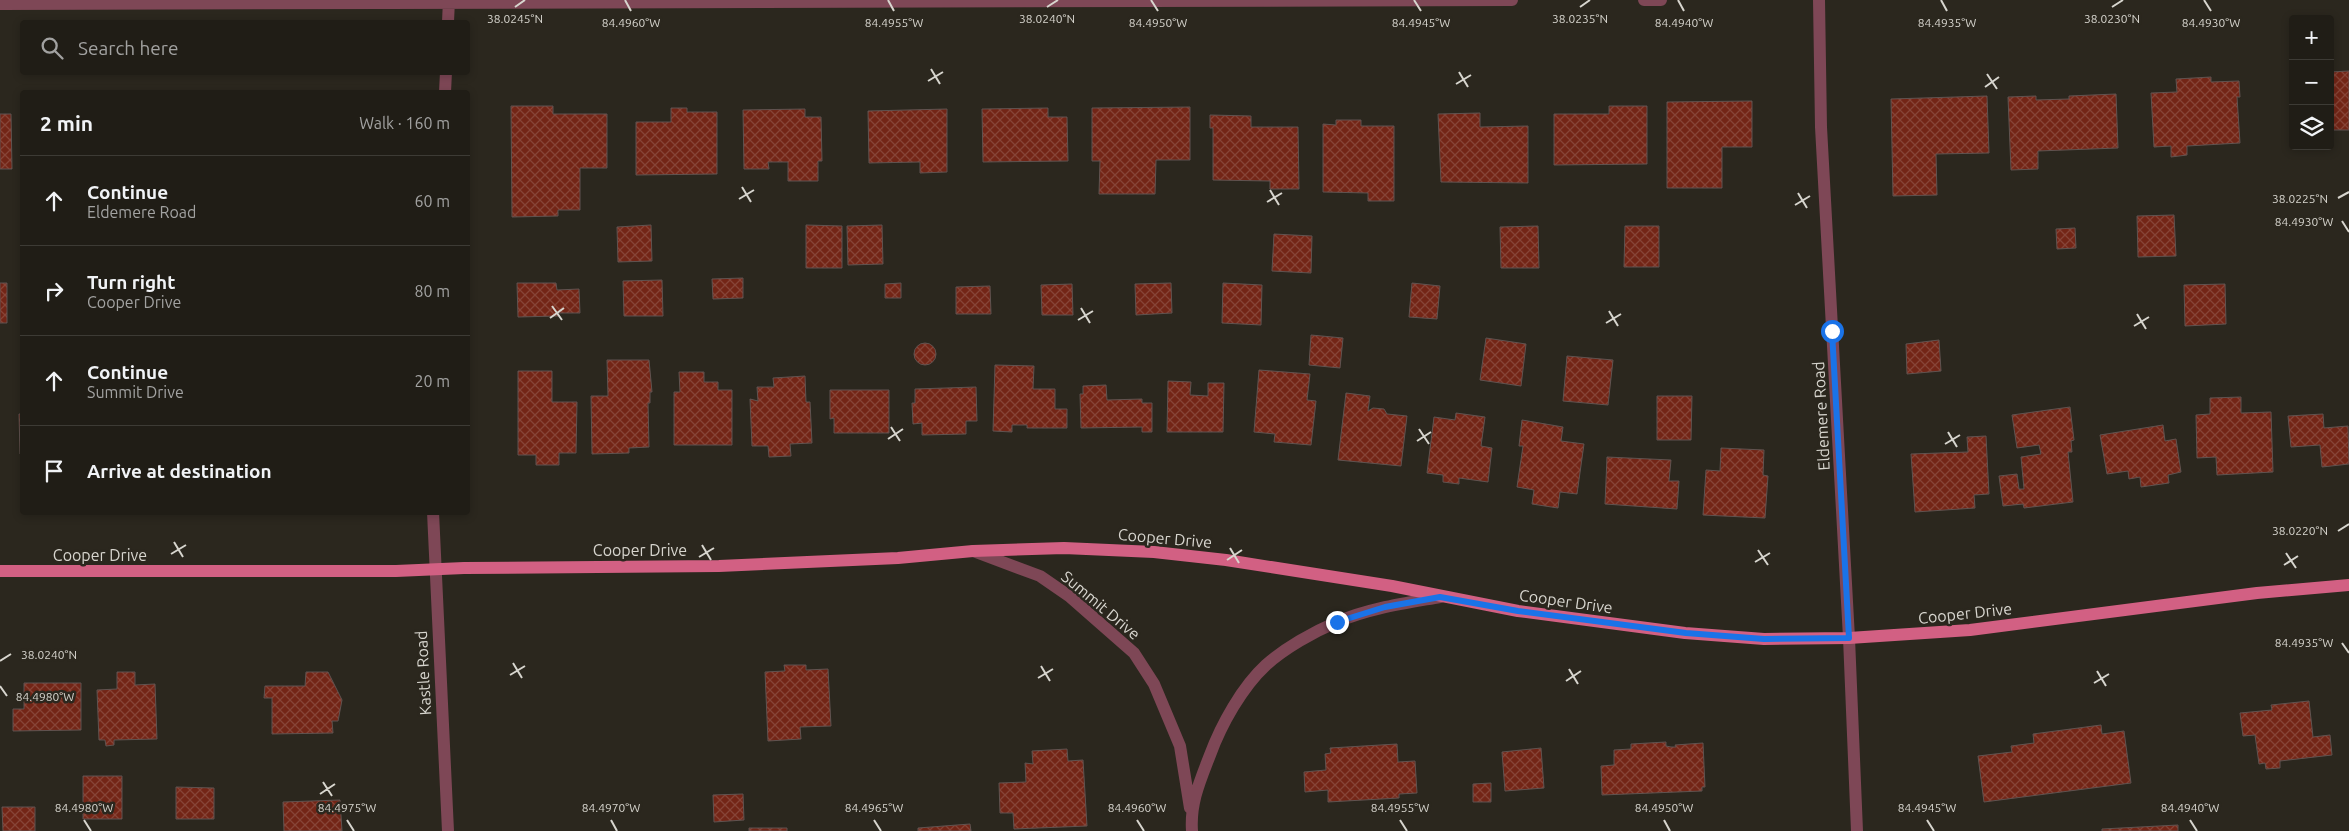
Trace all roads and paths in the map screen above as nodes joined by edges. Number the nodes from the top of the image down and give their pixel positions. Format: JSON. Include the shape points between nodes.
{"nodes":[{"id":1,"x":1512,"y":0,"type":"edge"},
{"id":2,"x":1644,"y":0,"type":"edge"},
{"id":3,"x":1661,"y":0,"type":"edge"},
{"id":4,"x":1819,"y":0,"type":"edge"},
{"id":5,"x":449,"y":1,"type":"edge"},
{"id":6,"x":0,"y":4,"type":"edge"},
{"id":7,"x":448,"y":20,"type":"edge"},
{"id":8,"x":446,"y":75,"type":"edge"},
{"id":9,"x":445,"y":90,"type":"edge"},
{"id":10,"x":433,"y":515,"type":"edge"},
{"id":11,"x":973,"y":551,"type":"junction"},
{"id":12,"x":435,"y":569,"type":"junction"},
{"id":13,"x":0,"y":571,"type":"edge"},
{"id":14,"x":2349,"y":585,"type":"edge"},
{"id":15,"x":1440,"y":597,"type":"junction"},
{"id":16,"x":1849,"y":638,"type":"junction"},
{"id":17,"x":1191,"y":813,"type":"junction"},
{"id":18,"x":448,"y":831,"type":"edge"},
{"id":19,"x":1192,"y":831,"type":"edge"},
{"id":20,"x":1857,"y":831,"type":"edge"}],
"edges":[{"from":1,"to":5,"type":"street"},
{"from":2,"to":3,"type":"street"},
{"from":4,"to":16,"type":"street","name":"Eldemere Road","via":[[1821,127]]},
{"from":5,"to":6,"type":"street"},
{"from":5,"to":7,"type":"street"},
{"from":8,"to":9,"type":"street"},
{"from":10,"to":12,"type":"street","name":"Kastle Road"},
{"from":11,"to":12,"type":"main road","name":"Cooper Drive","via":[[898,558],[720,566]]},
{"from":11,"to":15,"type":"main road","name":"Cooper Drive","via":[[1064,548],[1154,552],[1309,572]]},
{"from":11,"to":17,"type":"street","name":"Summit Drive","via":[[1040,576],[1069,596],[1134,653],[1154,684],[1180,746]]},
{"from":12,"to":13,"type":"main road","name":"Cooper Drive"},
{"from":12,"to":18,"type":"street","name":"Kastle Road"},
{"from":14,"to":16,"type":"main road","name":"Cooper Drive","via":[[2257,593],[1970,630]]},
{"from":15,"to":16,"type":"main road","name":"Cooper Drive","via":[[1518,611],[1686,633],[1764,639]]},
{"from":15,"to":17,"type":"street","name":"Summit Drive","via":[[1385,607],[1337,622],[1299,642],[1266,666],[1239,699],[1218,735]]},
{"from":16,"to":20,"type":"street","name":"Eldemere Road"},
{"from":17,"to":19,"type":"street","name":"Summit Drive"}]}
